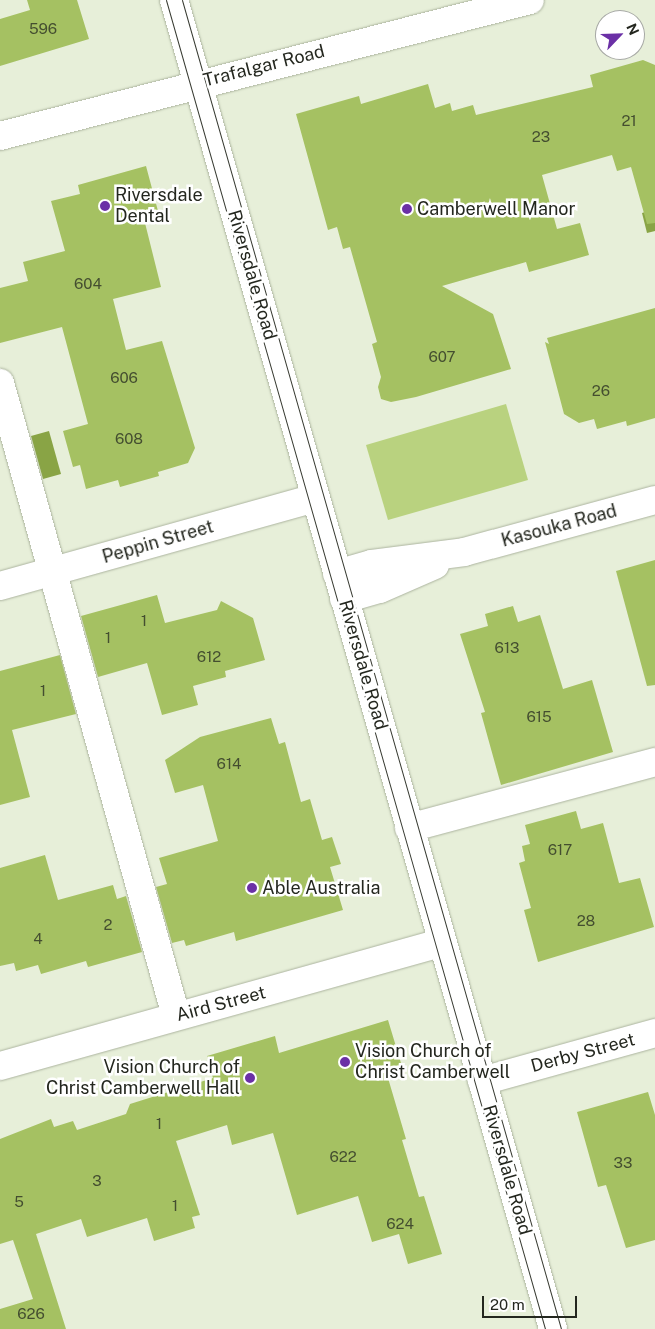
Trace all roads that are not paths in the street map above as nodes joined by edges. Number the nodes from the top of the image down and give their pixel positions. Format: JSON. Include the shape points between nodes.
{"nodes":[{"id":1,"x":174,"y":0,"type":"edge"},
{"id":2,"x":530,"y":0,"type":"edge"},
{"id":3,"x":198,"y":83,"type":"junction"},
{"id":4,"x":0,"y":136,"type":"edge"},
{"id":5,"x":0,"y":383,"type":"edge"},
{"id":6,"x":315,"y":498,"type":"junction"},
{"id":7,"x":655,"y":500,"type":"edge"},
{"id":8,"x":53,"y":571,"type":"junction"},
{"id":9,"x":0,"y":586,"type":"edge"},
{"id":10,"x":341,"y":586,"type":"junction"},
{"id":11,"x":655,"y":762,"type":"edge"},
{"id":12,"x":409,"y":828,"type":"junction"},
{"id":13,"x":442,"y":942,"type":"junction"},
{"id":14,"x":176,"y":1016,"type":"junction"},
{"id":15,"x":655,"y":1033,"type":"edge"},
{"id":16,"x":0,"y":1066,"type":"edge"},
{"id":17,"x":482,"y":1081,"type":"junction"},
{"id":18,"x":553,"y":1329,"type":"edge"}],
"edges":[{"from":1,"to":3,"type":"main road","name":"Riversdale Road"},
{"from":2,"to":3,"type":"main road","name":"Trafalgar Road"},
{"from":3,"to":4,"type":"main road","name":"Trafalgar Road"},
{"from":3,"to":6,"type":"main road","name":"Riversdale Road"},
{"from":5,"to":8,"type":"main road"},
{"from":6,"to":8,"type":"main road","name":"Peppin Street"},
{"from":6,"to":10,"type":"main road","name":"Riversdale Road"},
{"from":7,"to":10,"type":"main road","name":"Kasouka Road","via":[[464,552],[372,564]]},
{"from":8,"to":9,"type":"main road","name":"Peppin Street"},
{"from":8,"to":14,"type":"main road"},
{"from":10,"to":12,"type":"main road","name":"Riversdale Road"},
{"from":11,"to":12,"type":"main road"},
{"from":12,"to":13,"type":"main road","name":"Riversdale Road"},
{"from":13,"to":14,"type":"main road","name":"Aird Street"},
{"from":13,"to":17,"type":"main road","name":"Riversdale Road"},
{"from":14,"to":16,"type":"main road","name":"Aird Street"},
{"from":15,"to":17,"type":"main road","name":"Derby Street"},
{"from":17,"to":18,"type":"main road","name":"Riversdale Road"}]}
